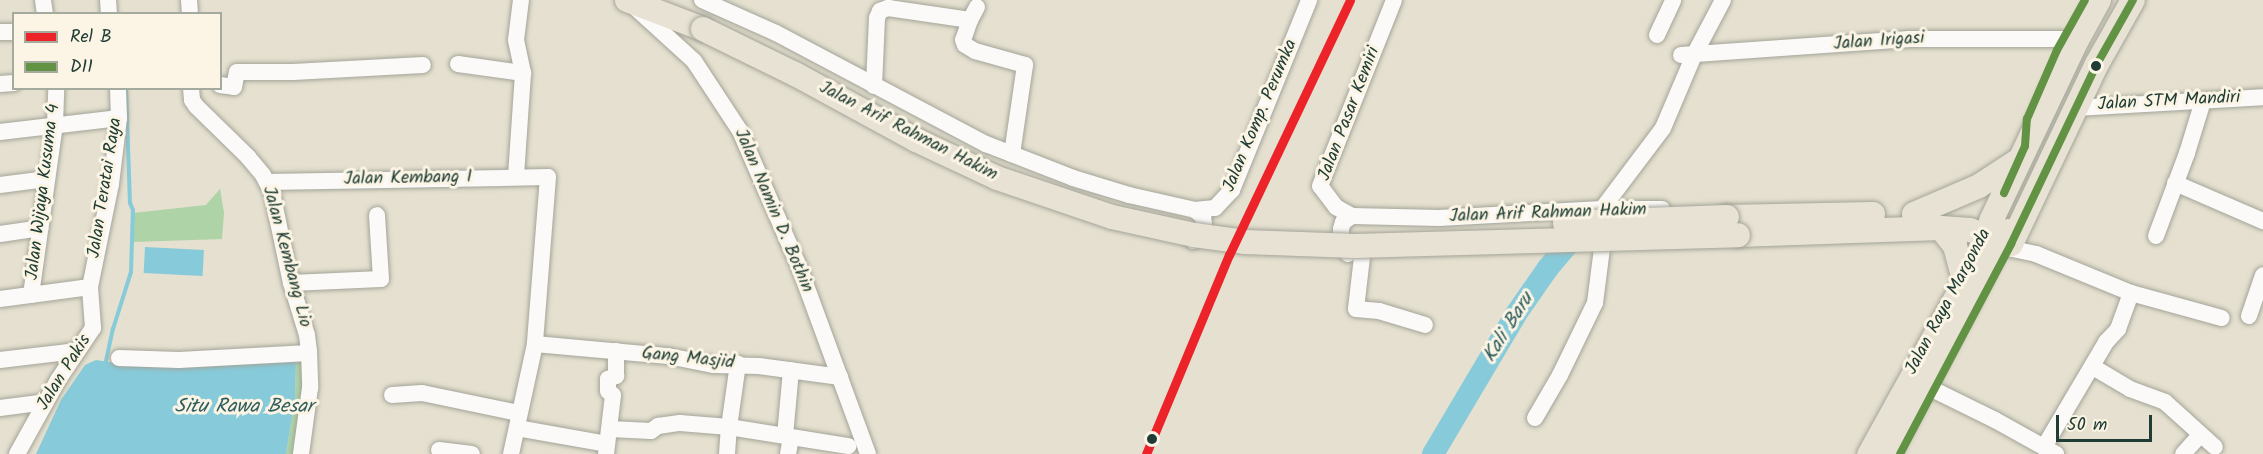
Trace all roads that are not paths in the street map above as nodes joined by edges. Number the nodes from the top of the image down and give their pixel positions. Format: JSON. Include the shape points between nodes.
{"nodes":[{"id":1,"x":521,"y":0,"type":"edge"},
{"id":2,"x":626,"y":0,"type":"edge"},
{"id":3,"x":672,"y":0,"type":"edge"},
{"id":4,"x":1309,"y":0,"type":"edge"},
{"id":5,"x":1394,"y":0,"type":"edge"},
{"id":6,"x":1673,"y":0,"type":"edge"},
{"id":7,"x":1723,"y":0,"type":"edge"},
{"id":8,"x":2085,"y":0,"type":"edge"},
{"id":9,"x":2116,"y":7,"type":"edge"},
{"id":10,"x":738,"y":8,"type":"edge"},
{"id":11,"x":705,"y":15,"type":"edge"},
{"id":12,"x":647,"y":17,"type":"junction"},
{"id":13,"x":1657,"y":35,"type":"dead end"},
{"id":14,"x":2063,"y":39,"type":"junction"},
{"id":15,"x":1687,"y":56,"type":"junction"},
{"id":16,"x":458,"y":64,"type":"dead end"},
{"id":17,"x":423,"y":65,"type":"dead end"},
{"id":18,"x":523,"y":73,"type":"junction"},
{"id":19,"x":222,"y":85,"type":"edge"},
{"id":20,"x":874,"y":86,"type":"junction"},
{"id":21,"x":56,"y":90,"type":"edge"},
{"id":22,"x":118,"y":90,"type":"edge"},
{"id":23,"x":191,"y":90,"type":"edge"},
{"id":24,"x":2263,"y":97,"type":"edge"},
{"id":25,"x":2203,"y":101,"type":"junction"},
{"id":26,"x":2069,"y":106,"type":"junction"},
{"id":27,"x":119,"y":118,"type":"junction"},
{"id":28,"x":55,"y":125,"type":"junction"},
{"id":29,"x":0,"y":132,"type":"edge"},
{"id":30,"x":2022,"y":153,"type":"junction"},
{"id":31,"x":1019,"y":157,"type":"junction"},
{"id":32,"x":516,"y":176,"type":"junction"},
{"id":33,"x":46,"y":179,"type":"junction"},
{"id":34,"x":267,"y":182,"type":"junction"},
{"id":35,"x":2175,"y":183,"type":"junction"},
{"id":36,"x":0,"y":185,"type":"edge"},
{"id":37,"x":1020,"y":197,"type":"junction"},
{"id":38,"x":1602,"y":209,"type":"junction"},
{"id":39,"x":1195,"y":210,"type":"junction"},
{"id":40,"x":1914,"y":214,"type":"junction"},
{"id":41,"x":377,"y":215,"type":"dead end"},
{"id":42,"x":1352,"y":216,"type":"junction"},
{"id":43,"x":2263,"y":221,"type":"edge"},
{"id":44,"x":1762,"y":225,"type":"junction"},
{"id":45,"x":41,"y":228,"type":"junction"},
{"id":46,"x":1941,"y":228,"type":"junction"},
{"id":47,"x":0,"y":234,"type":"edge"},
{"id":48,"x":2003,"y":236,"type":"junction"},
{"id":49,"x":2156,"y":236,"type":"dead end"},
{"id":50,"x":1602,"y":248,"type":"junction"},
{"id":51,"x":1362,"y":257,"type":"junction"},
{"id":52,"x":2263,"y":275,"type":"edge"},
{"id":53,"x":1964,"y":279,"type":"junction"},
{"id":54,"x":291,"y":284,"type":"junction"},
{"id":55,"x":90,"y":287,"type":"junction"},
{"id":56,"x":2131,"y":293,"type":"junction"},
{"id":57,"x":31,"y":295,"type":"junction"},
{"id":58,"x":0,"y":299,"type":"edge"},
{"id":59,"x":2249,"y":316,"type":"dead end"},
{"id":60,"x":2222,"y":318,"type":"dead end"},
{"id":61,"x":1425,"y":325,"type":"dead end"},
{"id":62,"x":535,"y":344,"type":"junction"},
{"id":63,"x":77,"y":351,"type":"junction"},
{"id":64,"x":616,"y":351,"type":"junction"},
{"id":65,"x":309,"y":353,"type":"junction"},
{"id":66,"x":119,"y":358,"type":"dead end"},
{"id":67,"x":0,"y":360,"type":"edge"},
{"id":68,"x":738,"y":364,"type":"junction"},
{"id":69,"x":2093,"y":367,"type":"junction"},
{"id":70,"x":791,"y":370,"type":"junction"},
{"id":71,"x":840,"y":377,"type":"junction"},
{"id":72,"x":1934,"y":390,"type":"junction"},
{"id":73,"x":392,"y":395,"type":"dead end"},
{"id":74,"x":46,"y":402,"type":"junction"},
{"id":75,"x":0,"y":408,"type":"edge"},
{"id":76,"x":854,"y":416,"type":"junction"},
{"id":77,"x":1534,"y":418,"type":"dead end"},
{"id":78,"x":518,"y":420,"type":"junction"},
{"id":79,"x":729,"y":427,"type":"junction"},
{"id":80,"x":2200,"y":435,"type":"junction"},
{"id":81,"x":608,"y":442,"type":"edge"},
{"id":82,"x":788,"y":443,"type":"edge"},
{"id":83,"x":2215,"y":447,"type":"dead end"},
{"id":84,"x":439,"y":450,"type":"dead end"},
{"id":85,"x":848,"y":450,"type":"edge"},
{"id":86,"x":2050,"y":450,"type":"edge"},
{"id":87,"x":17,"y":454,"type":"edge"},
{"id":88,"x":301,"y":454,"type":"edge"},
{"id":89,"x":472,"y":454,"type":"edge"},
{"id":90,"x":511,"y":454,"type":"edge"},
{"id":91,"x":727,"y":454,"type":"edge"},
{"id":92,"x":868,"y":454,"type":"edge"},
{"id":93,"x":1867,"y":454,"type":"edge"},
{"id":94,"x":1889,"y":454,"type":"edge"},
{"id":95,"x":1900,"y":454,"type":"edge"},
{"id":96,"x":2183,"y":454,"type":"edge"}],
"edges":[{"from":1,"to":18,"type":"street","via":[[516,40]]},
{"from":2,"to":11,"type":"highway","name":"Jalan Arif Rahman Hakim"},
{"from":2,"to":12,"type":"street","name":"Jalan Namin D. Bothin"},
{"from":3,"to":11,"type":"highway","name":"Jalan Arif Rahman Hakim"},
{"from":4,"to":39,"type":"street","name":"Jalan Komp. Perumka","via":[[1232,190],[1215,208]]},
{"from":5,"to":42,"type":"street","name":"Jalan Pasar Kemiri","via":[[1320,186],[1336,207]]},
{"from":6,"to":13,"type":"street"},
{"from":7,"to":15,"type":"street"},
{"from":8,"to":14,"type":"highway","name":"Jalan Raya Margonda"},
{"from":9,"to":26,"type":"highway","name":"Jalan Raya Margonda"},
{"from":9,"to":30,"type":"highway","name":"Jalan Raya Margonda"},
{"from":10,"to":11,"type":"street","name":"Jalan Arif Rahman Hakim"},
{"from":10,"to":20,"type":"street","name":"Jalan Arif Rahman Hakim"},
{"from":11,"to":44,"type":"highway","name":"Jalan Arif Rahman Hakim","bridge":true,"via":[[986,156],[1060,186],[1186,218],[1235,226],[1373,230]]},
{"from":12,"to":37,"type":"street","name":"Jalan Arif Rahman Hakim","via":[[733,54],[942,165]]},
{"from":12,"to":71,"type":"street","name":"Jalan Namin D. Bothin","via":[[704,72],[740,131],[800,269]]},
{"from":14,"to":15,"type":"street","name":"Jalan Irigasi","via":[[1909,39]]},
{"from":14,"to":30,"type":"highway","name":"Jalan Raya Margonda","via":[[2026,119]]},
{"from":15,"to":38,"type":"street","via":[[1663,129]]},
{"from":16,"to":18,"type":"street"},
{"from":17,"to":19,"type":"street","via":[[237,72],[234,87]]},
{"from":18,"to":32,"type":"street"},
{"from":20,"to":31,"type":"street","name":"Jalan Arif Rahman Hakim"},
{"from":20,"to":31,"type":"street","via":[[880,11],[888,8],[973,14],[963,39],[965,45],[1025,66]]},
{"from":21,"to":28,"type":"street","name":"Jalan Wijaya Kusuma 4"},
{"from":22,"to":27,"type":"street","name":"Jalan Teratai Raya"},
{"from":23,"to":34,"type":"street","name":"Jalan Kembang Lio","via":[[196,105],[230,137]]},
{"from":24,"to":25,"type":"street","name":"Jalan STM Mandiri"},
{"from":25,"to":26,"type":"street","name":"Jalan STM Mandiri"},
{"from":25,"to":35,"type":"street"},
{"from":26,"to":48,"type":"highway","name":"Jalan Raya Margonda"},
{"from":27,"to":28,"type":"street"},
{"from":27,"to":55,"type":"street","name":"Jalan Teratai Raya","via":[[111,184]]},
{"from":28,"to":29,"type":"street"},
{"from":28,"to":33,"type":"street","name":"Jalan Wijaya Kusuma 4"},
{"from":30,"to":40,"type":"highway","via":[[1979,186]]},
{"from":30,"to":48,"type":"highway","name":"Jalan Raya Margonda"},
{"from":31,"to":37,"type":"street","via":[[1033,172],[1026,194]]},
{"from":31,"to":39,"type":"street","name":"Jalan Arif Rahman Hakim","via":[[1072,178]]},
{"from":32,"to":34,"type":"street","name":"Jalan Kembang I"},
{"from":32,"to":62,"type":"street","name":"Jalan Kembang I","via":[[548,177]]},
{"from":33,"to":36,"type":"street"},
{"from":33,"to":45,"type":"street","name":"Jalan Wijaya Kusuma 4"},
{"from":34,"to":54,"type":"street","name":"Jalan Kembang Lio","via":[[278,215]]},
{"from":35,"to":43,"type":"street"},
{"from":35,"to":49,"type":"street"},
{"from":37,"to":39,"type":"street","name":"Jalan Arif Rahman Hakim","via":[[1068,214],[1186,244],[1202,233],[1203,217]]},
{"from":38,"to":42,"type":"street","name":"Jalan Arif Rahman Hakim","via":[[1439,218]]},
{"from":38,"to":44,"type":"street","name":"Jalan Arif Rahman Hakim","via":[[1700,209]]},
{"from":40,"to":44,"type":"highway","name":"Jalan Arif Rahman Hakim"},
{"from":40,"to":48,"type":"highway","name":"Jalan Arif Rahman Hakim","via":[[1963,214]]},
{"from":41,"to":54,"type":"street","via":[[381,279]]},
{"from":42,"to":51,"type":"street","via":[[1343,222],[1341,244],[1349,255]]},
{"from":44,"to":46,"type":"highway","name":"Jalan Arif Rahman Hakim"},
{"from":44,"to":50,"type":"street","name":"Jalan Arif Rahman Hakim","via":[[1701,243]]},
{"from":45,"to":47,"type":"street"},
{"from":45,"to":57,"type":"street","name":"Jalan Wijaya Kusuma 4"},
{"from":46,"to":48,"type":"highway","name":"Jalan Arif Rahman Hakim"},
{"from":46,"to":53,"type":"highway","via":[[1955,246]]},
{"from":48,"to":53,"type":"main road","name":"Jalan Raya Margonda"},
{"from":48,"to":56,"type":"street","via":[[2036,254]]},
{"from":48,"to":72,"type":"main road","name":"Jalan Raya Margonda"},
{"from":48,"to":94,"type":"main road","name":"Jalan Raya Margonda"},
{"from":50,"to":51,"type":"street","name":"Jalan Arif Rahman Hakim"},
{"from":50,"to":77,"type":"street","via":[[1595,303]]},
{"from":51,"to":61,"type":"street","via":[[1356,309],[1379,311]]},
{"from":52,"to":59,"type":"street"},
{"from":53,"to":93,"type":"main road","name":"Jalan Raya Margonda"},
{"from":54,"to":65,"type":"street","name":"Jalan Kembang Lio"},
{"from":55,"to":57,"type":"street"},
{"from":55,"to":63,"type":"street","name":"Jalan Pakis","via":[[93,328]]},
{"from":56,"to":60,"type":"street"},
{"from":56,"to":69,"type":"street","via":[[2118,329]]},
{"from":57,"to":58,"type":"street"},
{"from":62,"to":64,"type":"street","name":"Gang Masjid"},
{"from":62,"to":78,"type":"street"},
{"from":63,"to":67,"type":"street"},
{"from":63,"to":74,"type":"street","name":"Jalan Pakis"},
{"from":64,"to":68,"type":"street","name":"Gang Masjid","via":[[714,365]]},
{"from":64,"to":81,"type":"street","via":[[616,376],[608,379],[608,391],[613,395]]},
{"from":65,"to":66,"type":"street","via":[[179,360]]},
{"from":65,"to":88,"type":"street","name":"Jalan Kembang Lio","via":[[310,388]]},
{"from":68,"to":70,"type":"street","name":"Gang Masjid"},
{"from":68,"to":79,"type":"street"},
{"from":69,"to":80,"type":"street","via":[[2130,389],[2165,402]]},
{"from":69,"to":86,"type":"street"},
{"from":70,"to":71,"type":"street","name":"Gang Masjid"},
{"from":70,"to":82,"type":"street"},
{"from":71,"to":76,"type":"street","name":"Jalan Namin D. Bothin"},
{"from":72,"to":86,"type":"street"},
{"from":72,"to":95,"type":"main road","name":"Jalan Raya Margonda"},
{"from":73,"to":78,"type":"street","via":[[423,393]]},
{"from":74,"to":75,"type":"street"},
{"from":74,"to":87,"type":"street","name":"Jalan Pakis"},
{"from":76,"to":85,"type":"street"},
{"from":76,"to":92,"type":"street","name":"Jalan Namin D. Bothin"},
{"from":78,"to":81,"type":"street"},
{"from":78,"to":90,"type":"street"},
{"from":79,"to":81,"type":"street","via":[[680,423]]},
{"from":79,"to":82,"type":"street"},
{"from":79,"to":91,"type":"street"},
{"from":80,"to":83,"type":"street"},
{"from":80,"to":96,"type":"street"},
{"from":82,"to":85,"type":"street"},
{"from":84,"to":89,"type":"street"}]}
